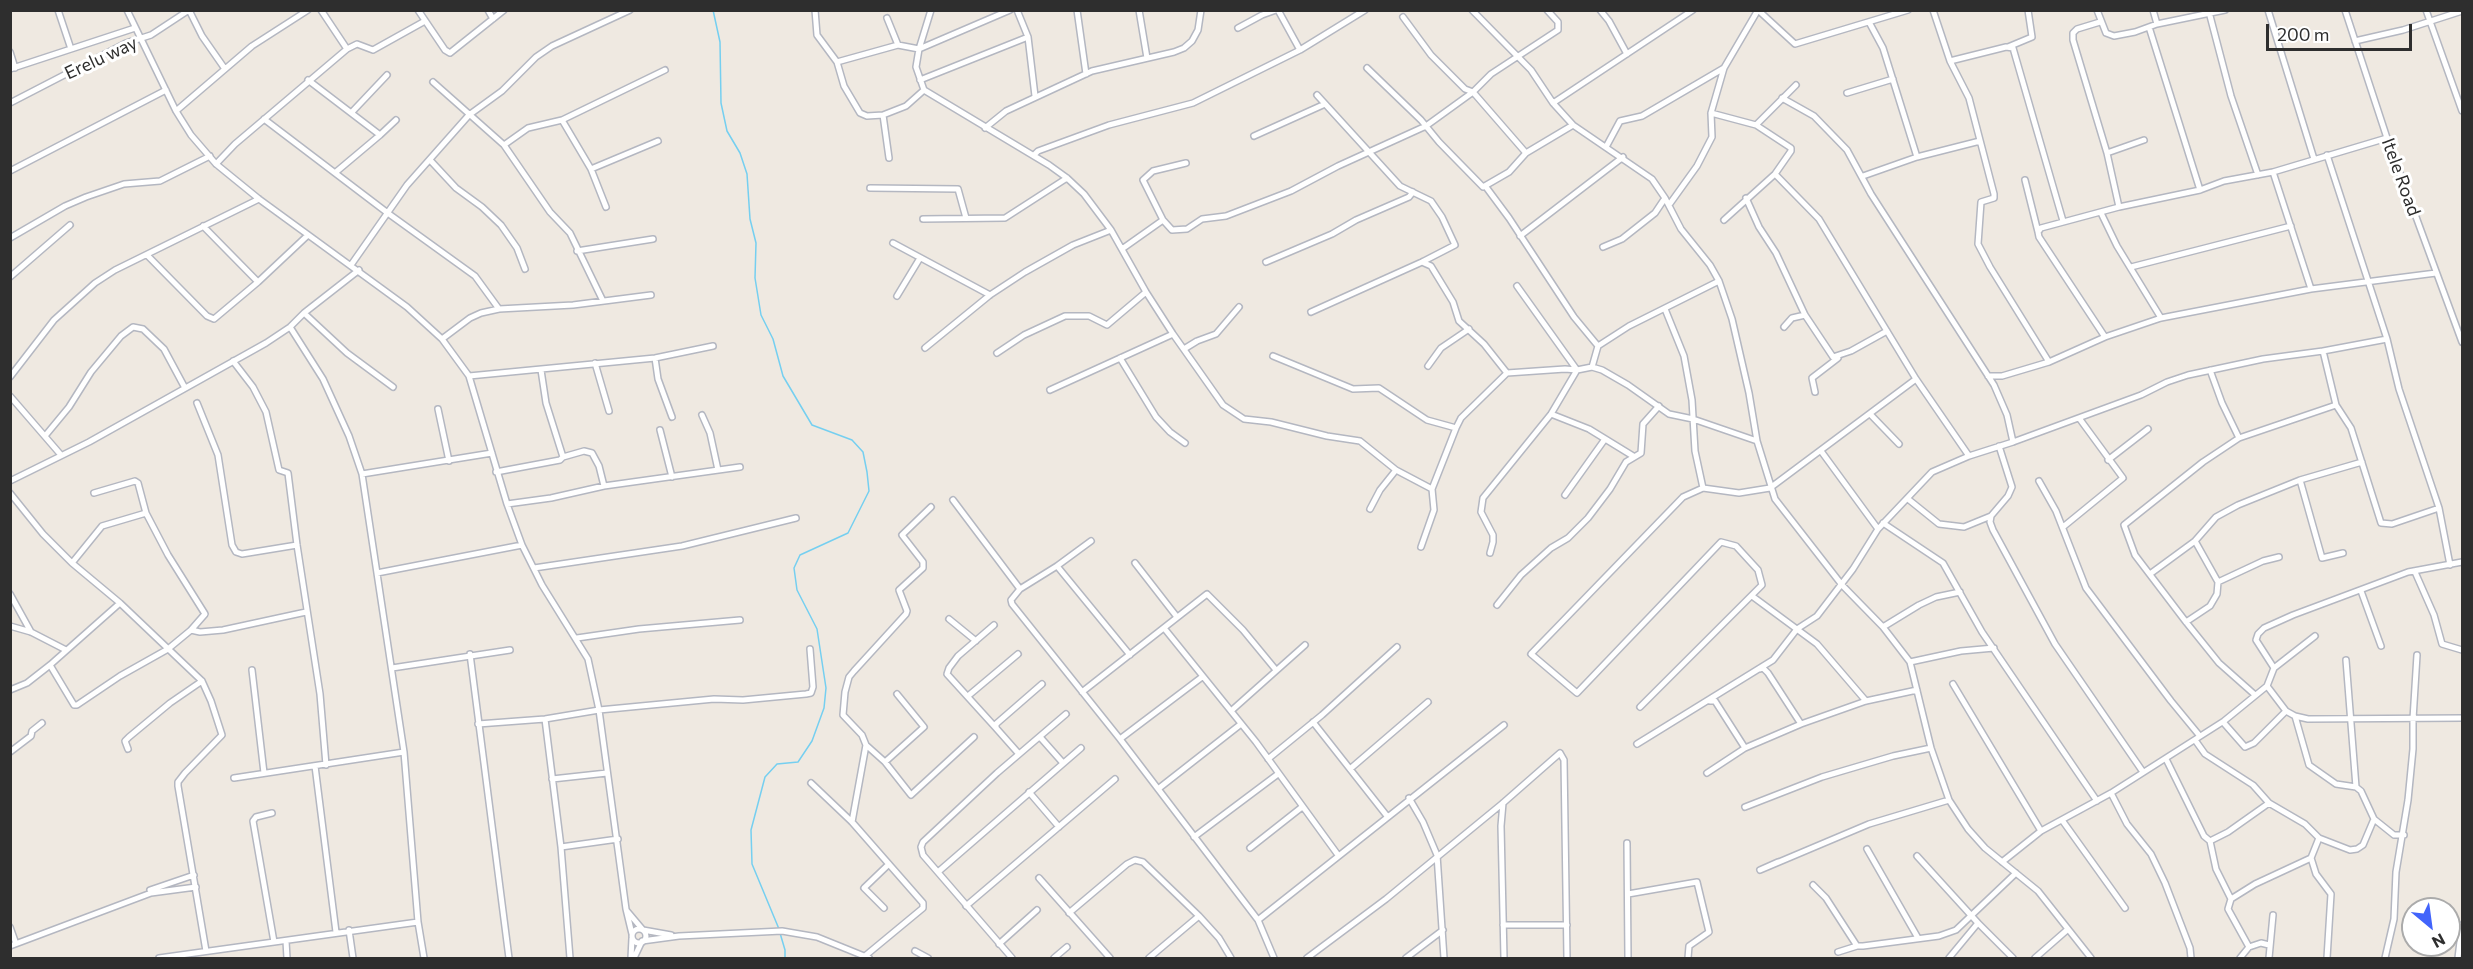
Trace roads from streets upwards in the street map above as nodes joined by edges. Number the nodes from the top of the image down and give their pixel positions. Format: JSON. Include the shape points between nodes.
{"nodes":[{"id":1,"x":58,"y":10,"type":"edge"},
{"id":2,"x":128,"y":10,"type":"edge"},
{"id":3,"x":189,"y":10,"type":"edge"},
{"id":4,"x":308,"y":10,"type":"edge"},
{"id":5,"x":321,"y":10,"type":"edge"},
{"id":6,"x":418,"y":10,"type":"edge"},
{"id":7,"x":488,"y":10,"type":"edge"},
{"id":8,"x":504,"y":10,"type":"edge"},
{"id":9,"x":630,"y":10,"type":"edge"},
{"id":10,"x":815,"y":10,"type":"edge"},
{"id":11,"x":931,"y":10,"type":"edge"},
{"id":12,"x":1010,"y":10,"type":"edge"},
{"id":13,"x":1017,"y":10,"type":"edge"},
{"id":14,"x":1077,"y":10,"type":"edge"},
{"id":15,"x":1138,"y":10,"type":"edge"},
{"id":16,"x":1202,"y":10,"type":"edge"},
{"id":17,"x":1277,"y":10,"type":"edge"},
{"id":18,"x":1365,"y":10,"type":"edge"},
{"id":19,"x":1472,"y":10,"type":"edge"},
{"id":20,"x":1547,"y":10,"type":"edge"},
{"id":21,"x":1600,"y":10,"type":"edge"},
{"id":22,"x":1681,"y":10,"type":"edge"},
{"id":23,"x":1693,"y":10,"type":"edge"},
{"id":24,"x":1908,"y":10,"type":"edge"},
{"id":25,"x":1933,"y":10,"type":"edge"},
{"id":26,"x":2028,"y":10,"type":"edge"},
{"id":27,"x":2097,"y":10,"type":"edge"},
{"id":28,"x":2153,"y":10,"type":"edge"},
{"id":29,"x":2225,"y":10,"type":"edge"},
{"id":30,"x":2268,"y":10,"type":"edge"},
{"id":31,"x":2344,"y":10,"type":"edge"},
{"id":32,"x":2426,"y":10,"type":"edge"},
{"id":33,"x":1758,"y":11,"type":"edge"},
{"id":34,"x":2463,"y":11,"type":"edge"},
{"id":35,"x":2212,"y":12,"type":"edge"},
{"id":36,"x":1403,"y":16,"type":"dead end"},
{"id":37,"x":1684,"y":17,"type":"junction"},
{"id":38,"x":887,"y":18,"type":"dead end"},
{"id":39,"x":493,"y":19,"type":"junction"},
{"id":40,"x":425,"y":21,"type":"junction"},
{"id":41,"x":2429,"y":21,"type":"junction"},
{"id":42,"x":1869,"y":22,"type":"junction"},
{"id":43,"x":2100,"y":22,"type":"junction"},
{"id":44,"x":2157,"y":24,"type":"junction"},
{"id":45,"x":2149,"y":27,"type":"junction"},
{"id":46,"x":135,"y":28,"type":"junction"},
{"id":47,"x":1238,"y":28,"type":"dead end"},
{"id":48,"x":1028,"y":37,"type":"junction"},
{"id":49,"x":141,"y":38,"type":"junction"},
{"id":50,"x":2355,"y":41,"type":"junction"},
{"id":51,"x":898,"y":45,"type":"junction"},
{"id":52,"x":2006,"y":47,"type":"junction"},
{"id":53,"x":71,"y":49,"type":"junction"},
{"id":54,"x":347,"y":49,"type":"junction"},
{"id":55,"x":919,"y":49,"type":"junction"},
{"id":56,"x":1299,"y":50,"type":"junction"},
{"id":57,"x":10,"y":52,"type":"edge"},
{"id":58,"x":1627,"y":54,"type":"junction"},
{"id":59,"x":1518,"y":56,"type":"junction"},
{"id":60,"x":1147,"y":58,"type":"junction"},
{"id":61,"x":1950,"y":61,"type":"junction"},
{"id":62,"x":837,"y":62,"type":"junction"},
{"id":63,"x":13,"y":68,"type":"edge"},
{"id":64,"x":1367,"y":68,"type":"dead end"},
{"id":65,"x":1724,"y":68,"type":"junction"},
{"id":66,"x":225,"y":69,"type":"junction"},
{"id":67,"x":665,"y":70,"type":"dead end"},
{"id":68,"x":1086,"y":74,"type":"junction"},
{"id":69,"x":387,"y":75,"type":"dead end"},
{"id":70,"x":1893,"y":79,"type":"junction"},
{"id":71,"x":308,"y":80,"type":"junction"},
{"id":72,"x":920,"y":80,"type":"junction"},
{"id":73,"x":433,"y":82,"type":"dead end"},
{"id":74,"x":1796,"y":85,"type":"dead end"},
{"id":75,"x":166,"y":90,"type":"junction"},
{"id":76,"x":924,"y":90,"type":"junction"},
{"id":77,"x":1473,"y":92,"type":"junction"},
{"id":78,"x":1847,"y":93,"type":"dead end"},
{"id":79,"x":1317,"y":95,"type":"dead end"},
{"id":80,"x":1035,"y":96,"type":"junction"},
{"id":81,"x":1782,"y":98,"type":"junction"},
{"id":82,"x":10,"y":103,"type":"edge"},
{"id":83,"x":1553,"y":103,"type":"junction"},
{"id":84,"x":1326,"y":104,"type":"junction"},
{"id":85,"x":176,"y":111,"type":"junction"},
{"id":86,"x":2463,"y":111,"type":"edge"},
{"id":87,"x":352,"y":112,"type":"junction"},
{"id":88,"x":1711,"y":112,"type":"junction"},
{"id":89,"x":469,"y":115,"type":"junction"},
{"id":90,"x":883,"y":116,"type":"junction"},
{"id":91,"x":264,"y":119,"type":"junction"},
{"id":92,"x":396,"y":120,"type":"dead end"},
{"id":93,"x":562,"y":120,"type":"junction"},
{"id":94,"x":1573,"y":125,"type":"junction"},
{"id":95,"x":1756,"y":125,"type":"junction"},
{"id":96,"x":1426,"y":126,"type":"junction"},
{"id":97,"x":985,"y":128,"type":"junction"},
{"id":98,"x":380,"y":135,"type":"junction"},
{"id":99,"x":1254,"y":136,"type":"dead end"},
{"id":100,"x":2387,"y":138,"type":"junction"},
{"id":101,"x":2144,"y":140,"type":"dead end"},
{"id":102,"x":658,"y":141,"type":"dead end"},
{"id":103,"x":1980,"y":141,"type":"junction"},
{"id":104,"x":504,"y":145,"type":"junction"},
{"id":105,"x":1606,"y":147,"type":"junction"},
{"id":106,"x":1526,"y":153,"type":"junction"},
{"id":107,"x":2107,"y":153,"type":"junction"},
{"id":108,"x":1369,"y":154,"type":"junction"},
{"id":109,"x":1034,"y":155,"type":"junction"},
{"id":110,"x":2327,"y":155,"type":"junction"},
{"id":111,"x":210,"y":156,"type":"junction"},
{"id":112,"x":1623,"y":157,"type":"junction"},
{"id":113,"x":1917,"y":157,"type":"junction"},
{"id":114,"x":889,"y":158,"type":"dead end"},
{"id":115,"x":2314,"y":159,"type":"junction"},
{"id":116,"x":430,"y":160,"type":"junction"},
{"id":117,"x":1186,"y":163,"type":"dead end"},
{"id":118,"x":216,"y":164,"type":"junction"},
{"id":119,"x":591,"y":169,"type":"junction"},
{"id":120,"x":10,"y":171,"type":"edge"},
{"id":121,"x":336,"y":172,"type":"junction"},
{"id":122,"x":2273,"y":172,"type":"junction"},
{"id":123,"x":1775,"y":174,"type":"junction"},
{"id":124,"x":2258,"y":175,"type":"junction"},
{"id":125,"x":1863,"y":176,"type":"junction"},
{"id":126,"x":1067,"y":178,"type":"junction"},
{"id":127,"x":2025,"y":180,"type":"dead end"},
{"id":128,"x":870,"y":188,"type":"dead end"},
{"id":129,"x":1486,"y":188,"type":"junction"},
{"id":130,"x":2200,"y":190,"type":"junction"},
{"id":131,"x":1413,"y":192,"type":"junction"},
{"id":132,"x":1665,"y":198,"type":"junction"},
{"id":133,"x":1746,"y":198,"type":"junction"},
{"id":134,"x":259,"y":199,"type":"junction"},
{"id":135,"x":1669,"y":205,"type":"junction"},
{"id":136,"x":606,"y":207,"type":"dead end"},
{"id":137,"x":2119,"y":207,"type":"junction"},
{"id":138,"x":2101,"y":213,"type":"junction"},
{"id":139,"x":389,"y":214,"type":"junction"},
{"id":140,"x":966,"y":218,"type":"junction"},
{"id":141,"x":923,"y":219,"type":"dead end"},
{"id":142,"x":1163,"y":220,"type":"junction"},
{"id":143,"x":1724,"y":220,"type":"dead end"},
{"id":144,"x":2063,"y":221,"type":"junction"},
{"id":145,"x":70,"y":225,"type":"dead end"},
{"id":146,"x":202,"y":226,"type":"junction"},
{"id":147,"x":2291,"y":226,"type":"junction"},
{"id":148,"x":1111,"y":230,"type":"junction"},
{"id":149,"x":2038,"y":232,"type":"junction"},
{"id":150,"x":308,"y":235,"type":"junction"},
{"id":151,"x":1520,"y":236,"type":"junction"},
{"id":152,"x":10,"y":238,"type":"edge"},
{"id":153,"x":653,"y":239,"type":"dead end"},
{"id":154,"x":893,"y":243,"type":"dead end"},
{"id":155,"x":1604,"y":247,"type":"dead end"},
{"id":156,"x":1122,"y":249,"type":"junction"},
{"id":157,"x":578,"y":251,"type":"junction"},
{"id":158,"x":147,"y":255,"type":"junction"},
{"id":159,"x":920,"y":258,"type":"junction"},
{"id":160,"x":1266,"y":261,"type":"dead end"},
{"id":161,"x":1422,"y":262,"type":"junction"},
{"id":162,"x":351,"y":265,"type":"junction"},
{"id":163,"x":2131,"y":267,"type":"junction"},
{"id":164,"x":525,"y":269,"type":"dead end"},
{"id":165,"x":359,"y":270,"type":"junction"},
{"id":166,"x":2436,"y":273,"type":"junction"},
{"id":167,"x":10,"y":277,"type":"edge"},
{"id":168,"x":1719,"y":281,"type":"junction"},
{"id":169,"x":258,"y":282,"type":"junction"},
{"id":170,"x":2369,"y":282,"type":"junction"},
{"id":171,"x":1517,"y":286,"type":"dead end"},
{"id":172,"x":2311,"y":289,"type":"junction"},
{"id":173,"x":1146,"y":292,"type":"junction"},
{"id":174,"x":651,"y":295,"type":"dead end"},
{"id":175,"x":990,"y":295,"type":"junction"},
{"id":176,"x":897,"y":296,"type":"dead end"},
{"id":177,"x":603,"y":301,"type":"junction"},
{"id":178,"x":1239,"y":306,"type":"dead end"},
{"id":179,"x":500,"y":309,"type":"junction"},
{"id":180,"x":1665,"y":309,"type":"junction"},
{"id":181,"x":1311,"y":312,"type":"dead end"},
{"id":182,"x":304,"y":313,"type":"junction"},
{"id":183,"x":1805,"y":315,"type":"junction"},
{"id":184,"x":2161,"y":318,"type":"junction"},
{"id":185,"x":290,"y":327,"type":"junction"},
{"id":186,"x":1784,"y":327,"type":"dead end"},
{"id":187,"x":1469,"y":329,"type":"junction"},
{"id":188,"x":1887,"y":331,"type":"junction"},
{"id":189,"x":1173,"y":334,"type":"junction"},
{"id":190,"x":2105,"y":337,"type":"junction"},
{"id":191,"x":442,"y":339,"type":"junction"},
{"id":192,"x":2387,"y":339,"type":"junction"},
{"id":193,"x":2462,"y":342,"type":"edge"},
{"id":194,"x":713,"y":346,"type":"dead end"},
{"id":195,"x":1598,"y":346,"type":"junction"},
{"id":196,"x":925,"y":348,"type":"dead end"},
{"id":197,"x":1184,"y":349,"type":"junction"},
{"id":198,"x":2323,"y":351,"type":"junction"},
{"id":199,"x":997,"y":353,"type":"dead end"},
{"id":200,"x":1845,"y":354,"type":"junction"},
{"id":201,"x":1273,"y":356,"type":"dead end"},
{"id":202,"x":655,"y":358,"type":"junction"},
{"id":203,"x":1120,"y":358,"type":"junction"},
{"id":204,"x":233,"y":361,"type":"junction"},
{"id":205,"x":2049,"y":362,"type":"junction"},
{"id":206,"x":595,"y":363,"type":"junction"},
{"id":207,"x":1428,"y":366,"type":"dead end"},
{"id":208,"x":1592,"y":367,"type":"junction"},
{"id":209,"x":541,"y":370,"type":"junction"},
{"id":210,"x":1577,"y":370,"type":"junction"},
{"id":211,"x":2210,"y":370,"type":"junction"},
{"id":212,"x":1507,"y":373,"type":"junction"},
{"id":213,"x":469,"y":376,"type":"junction"},
{"id":214,"x":1988,"y":376,"type":"junction"},
{"id":215,"x":2002,"y":376,"type":"junction"},
{"id":216,"x":10,"y":377,"type":"edge"},
{"id":217,"x":1916,"y":379,"type":"junction"},
{"id":218,"x":1994,"y":385,"type":"junction"},
{"id":219,"x":393,"y":387,"type":"dead end"},
{"id":220,"x":185,"y":388,"type":"junction"},
{"id":221,"x":1050,"y":390,"type":"dead end"},
{"id":222,"x":1815,"y":392,"type":"dead end"},
{"id":223,"x":10,"y":396,"type":"edge"},
{"id":224,"x":196,"y":403,"type":"dead end"},
{"id":225,"x":2336,"y":405,"type":"junction"},
{"id":226,"x":1659,"y":406,"type":"junction"},
{"id":227,"x":438,"y":409,"type":"dead end"},
{"id":228,"x":609,"y":411,"type":"dead end"},
{"id":229,"x":1551,"y":414,"type":"junction"},
{"id":230,"x":1870,"y":414,"type":"junction"},
{"id":231,"x":702,"y":415,"type":"dead end"},
{"id":232,"x":672,"y":417,"type":"dead end"},
{"id":233,"x":2079,"y":418,"type":"junction"},
{"id":234,"x":1693,"y":419,"type":"junction"},
{"id":235,"x":1456,"y":428,"type":"junction"},
{"id":236,"x":2148,"y":429,"type":"dead end"},
{"id":237,"x":660,"y":430,"type":"dead end"},
{"id":238,"x":45,"y":436,"type":"junction"},
{"id":239,"x":2239,"y":438,"type":"junction"},
{"id":240,"x":1605,"y":439,"type":"junction"},
{"id":241,"x":1757,"y":441,"type":"junction"},
{"id":242,"x":2013,"y":442,"type":"junction"},
{"id":243,"x":1185,"y":443,"type":"dead end"},
{"id":244,"x":1899,"y":444,"type":"dead end"},
{"id":245,"x":2000,"y":446,"type":"junction"},
{"id":246,"x":1821,"y":451,"type":"junction"},
{"id":247,"x":492,"y":453,"type":"junction"},
{"id":248,"x":62,"y":455,"type":"junction"},
{"id":249,"x":1633,"y":456,"type":"junction"},
{"id":250,"x":1970,"y":456,"type":"junction"},
{"id":251,"x":563,"y":457,"type":"junction"},
{"id":252,"x":2108,"y":460,"type":"junction"},
{"id":253,"x":449,"y":461,"type":"junction"},
{"id":254,"x":2362,"y":462,"type":"junction"},
{"id":255,"x":740,"y":467,"type":"dead end"},
{"id":256,"x":718,"y":470,"type":"junction"},
{"id":257,"x":1395,"y":470,"type":"junction"},
{"id":258,"x":496,"y":472,"type":"junction"},
{"id":259,"x":362,"y":474,"type":"junction"},
{"id":260,"x":672,"y":477,"type":"junction"},
{"id":261,"x":2300,"y":480,"type":"junction"},
{"id":262,"x":10,"y":481,"type":"edge"},
{"id":263,"x":2039,"y":481,"type":"dead end"},
{"id":264,"x":604,"y":486,"type":"junction"},
{"id":265,"x":1703,"y":488,"type":"junction"},
{"id":266,"x":1770,"y":488,"type":"junction"},
{"id":267,"x":1432,"y":489,"type":"junction"},
{"id":268,"x":10,"y":493,"type":"edge"},
{"id":269,"x":94,"y":493,"type":"dead end"},
{"id":270,"x":1565,"y":495,"type":"dead end"},
{"id":271,"x":1908,"y":499,"type":"junction"},
{"id":272,"x":953,"y":500,"type":"dead end"},
{"id":273,"x":507,"y":504,"type":"junction"},
{"id":274,"x":931,"y":507,"type":"dead end"},
{"id":275,"x":2439,"y":508,"type":"junction"},
{"id":276,"x":1370,"y":509,"type":"dead end"},
{"id":277,"x":146,"y":513,"type":"junction"},
{"id":278,"x":1991,"y":516,"type":"junction"},
{"id":279,"x":796,"y":518,"type":"dead end"},
{"id":280,"x":1883,"y":523,"type":"junction"},
{"id":281,"x":2063,"y":527,"type":"junction"},
{"id":282,"x":1878,"y":529,"type":"junction"},
{"id":283,"x":1090,"y":541,"type":"dead end"},
{"id":284,"x":2195,"y":541,"type":"junction"},
{"id":285,"x":297,"y":545,"type":"junction"},
{"id":286,"x":522,"y":545,"type":"junction"},
{"id":287,"x":1421,"y":547,"type":"dead end"},
{"id":288,"x":1490,"y":553,"type":"dead end"},
{"id":289,"x":2343,"y":553,"type":"dead end"},
{"id":290,"x":2279,"y":557,"type":"dead end"},
{"id":291,"x":2463,"y":562,"type":"edge"},
{"id":292,"x":72,"y":563,"type":"junction"},
{"id":293,"x":1135,"y":563,"type":"dead end"},
{"id":294,"x":2450,"y":565,"type":"junction"},
{"id":295,"x":1058,"y":566,"type":"junction"},
{"id":296,"x":534,"y":568,"type":"junction"},
{"id":297,"x":2415,"y":572,"type":"junction"},
{"id":298,"x":376,"y":573,"type":"junction"},
{"id":299,"x":2150,"y":574,"type":"junction"},
{"id":300,"x":2218,"y":582,"type":"junction"},
{"id":301,"x":1842,"y":585,"type":"junction"},
{"id":302,"x":1020,"y":589,"type":"junction"},
{"id":303,"x":2361,"y":591,"type":"junction"},
{"id":304,"x":1960,"y":592,"type":"junction"},
{"id":305,"x":10,"y":594,"type":"edge"},
{"id":306,"x":1752,"y":596,"type":"junction"},
{"id":307,"x":120,"y":603,"type":"junction"},
{"id":308,"x":1497,"y":604,"type":"dead end"},
{"id":309,"x":306,"y":612,"type":"junction"},
{"id":310,"x":1177,"y":616,"type":"junction"},
{"id":311,"x":949,"y":619,"type":"dead end"},
{"id":312,"x":740,"y":620,"type":"dead end"},
{"id":313,"x":2186,"y":622,"type":"junction"},
{"id":314,"x":994,"y":625,"type":"dead end"},
{"id":315,"x":10,"y":626,"type":"edge"},
{"id":316,"x":1883,"y":627,"type":"junction"},
{"id":317,"x":1164,"y":628,"type":"junction"},
{"id":318,"x":1797,"y":629,"type":"junction"},
{"id":319,"x":191,"y":630,"type":"junction"},
{"id":320,"x":32,"y":632,"type":"junction"},
{"id":321,"x":2314,"y":636,"type":"dead end"},
{"id":322,"x":577,"y":638,"type":"junction"},
{"id":323,"x":976,"y":641,"type":"junction"},
{"id":324,"x":1305,"y":645,"type":"dead end"},
{"id":325,"x":2381,"y":646,"type":"dead end"},
{"id":326,"x":1397,"y":647,"type":"dead end"},
{"id":327,"x":1994,"y":648,"type":"junction"},
{"id":328,"x":168,"y":649,"type":"junction"},
{"id":329,"x":810,"y":649,"type":"dead end"},
{"id":330,"x":66,"y":650,"type":"junction"},
{"id":331,"x":510,"y":650,"type":"dead end"},
{"id":332,"x":2463,"y":650,"type":"edge"},
{"id":333,"x":470,"y":654,"type":"junction"},
{"id":334,"x":1018,"y":654,"type":"dead end"},
{"id":335,"x":1130,"y":655,"type":"junction"},
{"id":336,"x":2417,"y":655,"type":"dead end"},
{"id":337,"x":2346,"y":660,"type":"dead end"},
{"id":338,"x":1910,"y":662,"type":"junction"},
{"id":339,"x":50,"y":665,"type":"junction"},
{"id":340,"x":392,"y":668,"type":"junction"},
{"id":341,"x":2274,"y":668,"type":"junction"},
{"id":342,"x":252,"y":670,"type":"dead end"},
{"id":343,"x":1276,"y":670,"type":"junction"},
{"id":344,"x":1756,"y":671,"type":"junction"},
{"id":345,"x":1202,"y":677,"type":"junction"},
{"id":346,"x":202,"y":681,"type":"junction"},
{"id":347,"x":1041,"y":684,"type":"dead end"},
{"id":348,"x":1953,"y":684,"type":"dead end"},
{"id":349,"x":2266,"y":686,"type":"junction"},
{"id":350,"x":10,"y":690,"type":"edge"},
{"id":351,"x":1917,"y":690,"type":"junction"},
{"id":352,"x":1082,"y":692,"type":"junction"},
{"id":353,"x":897,"y":694,"type":"dead end"},
{"id":354,"x":2254,"y":694,"type":"junction"},
{"id":355,"x":968,"y":696,"type":"junction"},
{"id":356,"x":1708,"y":701,"type":"junction"},
{"id":357,"x":1866,"y":701,"type":"junction"},
{"id":358,"x":1428,"y":702,"type":"dead end"},
{"id":359,"x":1640,"y":707,"type":"dead end"},
{"id":360,"x":599,"y":710,"type":"junction"},
{"id":361,"x":1231,"y":711,"type":"junction"},
{"id":362,"x":2286,"y":711,"type":"junction"},
{"id":363,"x":1066,"y":714,"type":"dead end"},
{"id":364,"x":2295,"y":716,"type":"junction"},
{"id":365,"x":545,"y":718,"type":"junction"},
{"id":366,"x":2351,"y":718,"type":"junction"},
{"id":367,"x":2463,"y":718,"type":"edge"},
{"id":368,"x":2412,"y":719,"type":"junction"},
{"id":369,"x":2224,"y":721,"type":"junction"},
{"id":370,"x":1313,"y":722,"type":"junction"},
{"id":371,"x":42,"y":723,"type":"dead end"},
{"id":372,"x":478,"y":724,"type":"junction"},
{"id":373,"x":1241,"y":724,"type":"junction"},
{"id":374,"x":1801,"y":724,"type":"junction"},
{"id":375,"x":1504,"y":725,"type":"dead end"},
{"id":376,"x":996,"y":728,"type":"junction"},
{"id":377,"x":974,"y":737,"type":"dead end"},
{"id":378,"x":1040,"y":737,"type":"junction"},
{"id":379,"x":2197,"y":737,"type":"junction"},
{"id":380,"x":1120,"y":739,"type":"junction"},
{"id":381,"x":1637,"y":744,"type":"dead end"},
{"id":382,"x":866,"y":745,"type":"junction"},
{"id":383,"x":1081,"y":748,"type":"dead end"},
{"id":384,"x":1745,"y":748,"type":"junction"},
{"id":385,"x":1931,"y":748,"type":"junction"},
{"id":386,"x":128,"y":749,"type":"dead end"},
{"id":387,"x":10,"y":752,"type":"edge"},
{"id":388,"x":404,"y":752,"type":"junction"},
{"id":389,"x":1019,"y":754,"type":"junction"},
{"id":390,"x":1268,"y":759,"type":"junction"},
{"id":391,"x":2166,"y":759,"type":"junction"},
{"id":392,"x":885,"y":762,"type":"junction"},
{"id":393,"x":1063,"y":763,"type":"junction"},
{"id":394,"x":326,"y":765,"type":"junction"},
{"id":395,"x":315,"y":766,"type":"junction"},
{"id":396,"x":1350,"y":769,"type":"junction"},
{"id":397,"x":2143,"y":772,"type":"junction"},
{"id":398,"x":264,"y":773,"type":"junction"},
{"id":399,"x":607,"y":773,"type":"junction"},
{"id":400,"x":1707,"y":773,"type":"dead end"},
{"id":401,"x":1278,"y":774,"type":"junction"},
{"id":402,"x":234,"y":778,"type":"dead end"},
{"id":403,"x":552,"y":779,"type":"junction"},
{"id":404,"x":1115,"y":779,"type":"dead end"},
{"id":405,"x":811,"y":783,"type":"dead end"},
{"id":406,"x":2356,"y":787,"type":"junction"},
{"id":407,"x":1158,"y":789,"type":"junction"},
{"id":408,"x":1029,"y":792,"type":"junction"},
{"id":409,"x":2111,"y":794,"type":"junction"},
{"id":410,"x":1409,"y":798,"type":"junction"},
{"id":411,"x":1949,"y":800,"type":"junction"},
{"id":412,"x":2097,"y":801,"type":"junction"},
{"id":413,"x":1503,"y":803,"type":"junction"},
{"id":414,"x":2269,"y":803,"type":"junction"},
{"id":415,"x":1302,"y":807,"type":"junction"},
{"id":416,"x":1745,"y":807,"type":"dead end"},
{"id":417,"x":272,"y":813,"type":"dead end"},
{"id":418,"x":1387,"y":816,"type":"junction"},
{"id":419,"x":2374,"y":819,"type":"junction"},
{"id":420,"x":2062,"y":820,"type":"junction"},
{"id":421,"x":852,"y":822,"type":"junction"},
{"id":422,"x":1059,"y":827,"type":"junction"},
{"id":423,"x":2041,"y":831,"type":"junction"},
{"id":424,"x":2404,"y":836,"type":"junction"},
{"id":425,"x":1194,"y":837,"type":"junction"},
{"id":426,"x":2319,"y":838,"type":"junction"},
{"id":427,"x":618,"y":839,"type":"junction"},
{"id":428,"x":2210,"y":842,"type":"junction"},
{"id":429,"x":1627,"y":843,"type":"dead end"},
{"id":430,"x":561,"y":847,"type":"junction"},
{"id":431,"x":1251,"y":848,"type":"dead end"},
{"id":432,"x":1867,"y":849,"type":"dead end"},
{"id":433,"x":1338,"y":855,"type":"junction"},
{"id":434,"x":1437,"y":855,"type":"junction"},
{"id":435,"x":1917,"y":856,"type":"dead end"},
{"id":436,"x":2311,"y":858,"type":"junction"},
{"id":437,"x":1778,"y":862,"type":"dead end"},
{"id":438,"x":2002,"y":862,"type":"junction"},
{"id":439,"x":889,"y":864,"type":"junction"},
{"id":440,"x":938,"y":872,"type":"junction"},
{"id":441,"x":2016,"y":873,"type":"junction"},
{"id":442,"x":194,"y":875,"type":"junction"},
{"id":443,"x":1039,"y":878,"type":"dead end"},
{"id":444,"x":1813,"y":885,"type":"dead end"},
{"id":445,"x":196,"y":887,"type":"junction"},
{"id":446,"x":1628,"y":894,"type":"junction"},
{"id":447,"x":2231,"y":899,"type":"junction"},
{"id":448,"x":966,"y":906,"type":"junction"},
{"id":449,"x":884,"y":908,"type":"dead end"},
{"id":450,"x":2125,"y":908,"type":"dead end"},
{"id":451,"x":626,"y":909,"type":"junction"},
{"id":452,"x":1037,"y":910,"type":"dead end"},
{"id":453,"x":1069,"y":913,"type":"junction"},
{"id":454,"x":1970,"y":915,"type":"junction"},
{"id":455,"x":2273,"y":915,"type":"dead end"},
{"id":456,"x":1199,"y":916,"type":"junction"},
{"id":457,"x":1258,"y":920,"type":"junction"},
{"id":458,"x":418,"y":922,"type":"junction"},
{"id":459,"x":1978,"y":923,"type":"junction"},
{"id":460,"x":1503,"y":925,"type":"junction"},
{"id":461,"x":1567,"y":925,"type":"junction"},
{"id":462,"x":2463,"y":925,"type":"edge"},
{"id":463,"x":10,"y":927,"type":"edge"},
{"id":464,"x":349,"y":930,"type":"junction"},
{"id":465,"x":643,"y":930,"type":"junction"},
{"id":466,"x":1443,"y":930,"type":"junction"},
{"id":467,"x":2067,"y":930,"type":"junction"},
{"id":468,"x":336,"y":932,"type":"junction"},
{"id":469,"x":632,"y":936,"type":"junction"},
{"id":470,"x":679,"y":936,"type":"junction"},
{"id":471,"x":1918,"y":938,"type":"junction"},
{"id":472,"x":286,"y":941,"type":"junction"},
{"id":473,"x":642,"y":941,"type":"junction"},
{"id":474,"x":273,"y":942,"type":"junction"},
{"id":475,"x":12,"y":944,"type":"edge"},
{"id":476,"x":999,"y":944,"type":"junction"},
{"id":477,"x":2269,"y":945,"type":"junction"},
{"id":478,"x":1857,"y":946,"type":"junction"},
{"id":479,"x":2249,"y":947,"type":"junction"},
{"id":480,"x":1067,"y":948,"type":"dead end"},
{"id":481,"x":206,"y":951,"type":"junction"},
{"id":482,"x":915,"y":951,"type":"dead end"},
{"id":483,"x":1838,"y":951,"type":"dead end"},
{"id":484,"x":867,"y":957,"type":"edge"},
{"id":485,"x":159,"y":958,"type":"edge"},
{"id":486,"x":288,"y":958,"type":"edge"},
{"id":487,"x":353,"y":958,"type":"edge"},
{"id":488,"x":424,"y":958,"type":"edge"},
{"id":489,"x":509,"y":958,"type":"edge"},
{"id":490,"x":570,"y":958,"type":"edge"},
{"id":491,"x":632,"y":958,"type":"edge"},
{"id":492,"x":928,"y":958,"type":"edge"},
{"id":493,"x":1012,"y":958,"type":"edge"},
{"id":494,"x":1054,"y":958,"type":"edge"},
{"id":495,"x":1110,"y":958,"type":"edge"},
{"id":496,"x":1149,"y":958,"type":"edge"},
{"id":497,"x":1231,"y":958,"type":"edge"},
{"id":498,"x":1274,"y":958,"type":"edge"},
{"id":499,"x":1307,"y":958,"type":"edge"},
{"id":500,"x":1406,"y":958,"type":"edge"},
{"id":501,"x":1444,"y":958,"type":"edge"},
{"id":502,"x":1504,"y":958,"type":"edge"},
{"id":503,"x":1567,"y":958,"type":"edge"},
{"id":504,"x":1628,"y":958,"type":"edge"},
{"id":505,"x":1688,"y":958,"type":"edge"},
{"id":506,"x":1949,"y":958,"type":"edge"},
{"id":507,"x":2013,"y":958,"type":"edge"},
{"id":508,"x":2035,"y":958,"type":"edge"},
{"id":509,"x":2091,"y":958,"type":"edge"},
{"id":510,"x":2191,"y":958,"type":"edge"},
{"id":511,"x":2240,"y":958,"type":"edge"},
{"id":512,"x":2269,"y":958,"type":"edge"},
{"id":513,"x":2327,"y":958,"type":"edge"},
{"id":514,"x":2385,"y":958,"type":"edge"},
{"id":515,"x":2458,"y":958,"type":"edge"}],
"edges":[{"from":1,"to":53,"type":"street"},
{"from":2,"to":46,"type":"street"},
{"from":3,"to":49,"type":"street","name":"Erelu way","via":[[159,31]]},
{"from":3,"to":66,"type":"street"},
{"from":4,"to":66,"type":"street","via":[[252,46]]},
{"from":5,"to":54,"type":"street"},
{"from":6,"to":40,"type":"street"},
{"from":7,"to":39,"type":"street"},
{"from":8,"to":39,"type":"street"},
{"from":9,"to":89,"type":"street","via":[[552,46]]},
{"from":10,"to":62,"type":"street","via":[[817,35]]},
{"from":11,"to":55,"type":"street"},
{"from":12,"to":55,"type":"street"},
{"from":13,"to":48,"type":"street"},
{"from":14,"to":68,"type":"street"},
{"from":15,"to":60,"type":"street"},
{"from":16,"to":60,"type":"street","via":[[1198,30],[1184,48]]},
{"from":17,"to":47,"type":"street"},
{"from":17,"to":56,"type":"street"},
{"from":18,"to":56,"type":"street"},
{"from":19,"to":59,"type":"street"},
{"from":20,"to":59,"type":"street","via":[[1558,22],[1558,30]]},
{"from":21,"to":58,"type":"street"},
{"from":22,"to":37,"type":"street"},
{"from":23,"to":37,"type":"street"},
{"from":24,"to":42,"type":"street"},
{"from":25,"to":61,"type":"street"},
{"from":26,"to":52,"type":"street","via":[[2032,37]]},
{"from":27,"to":43,"type":"street"},
{"from":28,"to":44,"type":"street"},
{"from":29,"to":35,"type":"street"},
{"from":30,"to":115,"type":"street"},
{"from":31,"to":50,"type":"street","name":"Itele Road"},
{"from":32,"to":41,"type":"street"},
{"from":33,"to":42,"type":"street","via":[[1795,44]]},
{"from":33,"to":65,"type":"street"},
{"from":34,"to":41,"type":"street"},
{"from":35,"to":44,"type":"street"},
{"from":35,"to":124,"type":"street","via":[[2231,96]]},
{"from":36,"to":77,"type":"street","via":[[1431,56]]},
{"from":37,"to":58,"type":"street"},
{"from":38,"to":51,"type":"street"},
{"from":39,"to":40,"type":"street","via":[[450,52]]},
{"from":40,"to":54,"type":"street","via":[[376,49],[357,44]]},
{"from":41,"to":50,"type":"street"},
{"from":41,"to":86,"type":"street"},
{"from":42,"to":70,"type":"street"},
{"from":43,"to":45,"type":"street","via":[[2109,36]]},
{"from":43,"to":107,"type":"street","via":[[2077,29],[2073,40]]},
{"from":44,"to":45,"type":"street"},
{"from":45,"to":130,"type":"street"},
{"from":46,"to":49,"type":"street"},
{"from":46,"to":53,"type":"street"},
{"from":48,"to":72,"type":"street"},
{"from":48,"to":80,"type":"street"},
{"from":49,"to":75,"type":"street"},
{"from":49,"to":82,"type":"street","name":"Erelu way"},
{"from":50,"to":100,"type":"street","name":"Itele Road"},
{"from":51,"to":55,"type":"street"},
{"from":51,"to":62,"type":"street"},
{"from":52,"to":61,"type":"street"},
{"from":52,"to":144,"type":"street","via":[[2015,51]]},
{"from":53,"to":63,"type":"street"},
{"from":54,"to":71,"type":"street"},
{"from":55,"to":72,"type":"street","via":[[915,67]]},
{"from":56,"to":109,"type":"street","via":[[1193,103],[1109,125]]},
{"from":57,"to":63,"type":"street"},
{"from":58,"to":83,"type":"street"},
{"from":59,"to":77,"type":"street"},
{"from":59,"to":83,"type":"street"},
{"from":60,"to":68,"type":"street"},
{"from":61,"to":103,"type":"street","via":[[1969,99]]},
{"from":62,"to":90,"type":"street","via":[[844,86],[860,113]]},
{"from":64,"to":96,"type":"street"},
{"from":65,"to":88,"type":"street"},
{"from":65,"to":105,"type":"street","via":[[1642,116],[1620,121]]},
{"from":66,"to":85,"type":"street"},
{"from":67,"to":93,"type":"street"},
{"from":68,"to":80,"type":"street"},
{"from":69,"to":87,"type":"street"},
{"from":70,"to":78,"type":"street"},
{"from":70,"to":113,"type":"street"},
{"from":71,"to":87,"type":"street"},
{"from":71,"to":91,"type":"street"},
{"from":72,"to":76,"type":"street"},
{"from":73,"to":89,"type":"street"},
{"from":74,"to":81,"type":"street"},
{"from":75,"to":85,"type":"street"},
{"from":75,"to":120,"type":"street"},
{"from":76,"to":90,"type":"street","via":[[906,106]]},
{"from":76,"to":97,"type":"street"},
{"from":77,"to":96,"type":"street"},
{"from":77,"to":106,"type":"street"},
{"from":79,"to":84,"type":"street"},
{"from":80,"to":97,"type":"street","via":[[1005,111]]},
{"from":81,"to":95,"type":"street"},
{"from":81,"to":125,"type":"street","via":[[1814,116],[1832,132]]},
{"from":83,"to":94,"type":"street"},
{"from":84,"to":99,"type":"street"},
{"from":84,"to":108,"type":"street"},
{"from":85,"to":111,"type":"street","via":[[190,135]]},
{"from":87,"to":98,"type":"street"},
{"from":88,"to":95,"type":"street"},
{"from":88,"to":135,"type":"street","via":[[1712,137]]},
{"from":89,"to":104,"type":"street"},
{"from":89,"to":116,"type":"street"},
{"from":90,"to":114,"type":"street"},
{"from":91,"to":118,"type":"street"},
{"from":91,"to":121,"type":"street"},
{"from":92,"to":98,"type":"street"},
{"from":93,"to":104,"type":"street","via":[[531,126]]},
{"from":93,"to":119,"type":"street"},
{"from":94,"to":105,"type":"street"},
{"from":94,"to":106,"type":"street"},
{"from":95,"to":123,"type":"street","via":[[1791,148]]},
{"from":96,"to":108,"type":"street"},
{"from":96,"to":129,"type":"street"},
{"from":97,"to":109,"type":"street"},
{"from":98,"to":121,"type":"street"},
{"from":100,"to":110,"type":"street"},
{"from":100,"to":166,"type":"street","name":"Itele Road"},
{"from":101,"to":107,"type":"street"},
{"from":102,"to":119,"type":"street"},
{"from":103,"to":113,"type":"street"},
{"from":103,"to":205,"type":"street","via":[[1994,198],[1981,202],[1978,244]]},
{"from":104,"to":157,"type":"street","via":[[550,212],[570,233]]},
{"from":105,"to":112,"type":"street"},
{"from":106,"to":129,"type":"street","via":[[1509,172]]},
{"from":107,"to":137,"type":"street"},
{"from":108,"to":131,"type":"street","via":[[1400,186]]},
{"from":108,"to":142,"type":"street","via":[[1291,190],[1226,216],[1202,219],[1187,229],[1172,230]]},
{"from":109,"to":126,"type":"street"},
{"from":110,"to":115,"type":"street"},
{"from":110,"to":170,"type":"street"},
{"from":111,"to":118,"type":"street"},
{"from":111,"to":152,"type":"street","via":[[160,181],[124,184],[86,197]]},
{"from":112,"to":132,"type":"street","via":[[1652,179]]},
{"from":112,"to":151,"type":"street"},
{"from":113,"to":125,"type":"street"},
{"from":115,"to":122,"type":"street"},
{"from":116,"to":139,"type":"street"},
{"from":116,"to":164,"type":"street","via":[[456,188],[501,225]]},
{"from":117,"to":142,"type":"street","via":[[1153,171],[1143,180]]},
{"from":118,"to":134,"type":"street"},
{"from":119,"to":136,"type":"street"},
{"from":121,"to":139,"type":"street"},
{"from":122,"to":124,"type":"street"},
{"from":122,"to":147,"type":"street"},
{"from":123,"to":133,"type":"street"},
{"from":123,"to":188,"type":"street","via":[[1819,219]]},
{"from":124,"to":130,"type":"street"},
{"from":125,"to":214,"type":"street"},
{"from":126,"to":140,"type":"street","via":[[1005,218]]},
{"from":126,"to":148,"type":"street"},
{"from":127,"to":149,"type":"street"},
{"from":128,"to":140,"type":"street","via":[[957,189]]},
{"from":129,"to":151,"type":"street"},
{"from":130,"to":137,"type":"street"},
{"from":131,"to":160,"type":"street","via":[[1332,234]]},
{"from":131,"to":161,"type":"street","via":[[1436,207],[1455,242],[1452,248]]},
{"from":132,"to":135,"type":"street"},
{"from":132,"to":155,"type":"street","via":[[1655,213],[1622,239]]},
{"from":133,"to":143,"type":"street"},
{"from":133,"to":183,"type":"street"},
{"from":134,"to":146,"type":"street"},
{"from":134,"to":150,"type":"street"},
{"from":135,"to":168,"type":"street","via":[[1681,229]]},
{"from":137,"to":138,"type":"street"},
{"from":138,"to":144,"type":"street"},
{"from":138,"to":163,"type":"street"},
{"from":139,"to":162,"type":"street"},
{"from":139,"to":179,"type":"street","via":[[475,276]]},
{"from":140,"to":141,"type":"street"},
{"from":142,"to":156,"type":"street"},
{"from":144,"to":149,"type":"street"},
{"from":145,"to":167,"type":"street"},
{"from":146,"to":158,"type":"street"},
{"from":146,"to":169,"type":"street"},
{"from":147,"to":163,"type":"street"},
{"from":147,"to":172,"type":"street"},
{"from":148,"to":156,"type":"street"},
{"from":148,"to":175,"type":"street","via":[[1073,245]]},
{"from":149,"to":190,"type":"street"},
{"from":150,"to":162,"type":"street"},
{"from":150,"to":169,"type":"street"},
{"from":151,"to":195,"type":"street"},
{"from":153,"to":157,"type":"street"},
{"from":154,"to":159,"type":"street"},
{"from":156,"to":173,"type":"street"},
{"from":157,"to":177,"type":"street"},
{"from":158,"to":169,"type":"street","via":[[212,318]]},
{"from":158,"to":216,"type":"street","via":[[115,270],[77,297]]},
{"from":159,"to":175,"type":"street"},
{"from":159,"to":176,"type":"street"},
{"from":161,"to":181,"type":"street"},
{"from":161,"to":187,"type":"street","via":[[1431,266],[1453,302],[1459,321]]},
{"from":162,"to":165,"type":"street"},
{"from":163,"to":184,"type":"street"},
{"from":165,"to":182,"type":"street"},
{"from":165,"to":191,"type":"street"},
{"from":166,"to":170,"type":"street"},
{"from":166,"to":193,"type":"street","name":"Itele Road"},
{"from":168,"to":180,"type":"street"},
{"from":168,"to":241,"type":"street","via":[[1732,319]]},
{"from":170,"to":172,"type":"street"},
{"from":170,"to":192,"type":"street"},
{"from":171,"to":210,"type":"street"},
{"from":172,"to":184,"type":"street"},
{"from":173,"to":189,"type":"street"},
{"from":173,"to":199,"type":"street","via":[[1107,325],[1089,316],[1065,316]]},
{"from":174,"to":177,"type":"street"},
{"from":175,"to":196,"type":"street"},
{"from":177,"to":179,"type":"street"},
{"from":178,"to":197,"type":"street","via":[[1216,334]]},
{"from":179,"to":191,"type":"street","via":[[470,318]]},
{"from":180,"to":195,"type":"street"},
{"from":180,"to":234,"type":"street","via":[[1684,356]]},
{"from":182,"to":185,"type":"street"},
{"from":182,"to":219,"type":"street","via":[[347,353]]},
{"from":183,"to":186,"type":"street","via":[[1792,318]]},
{"from":183,"to":200,"type":"street","via":[[1833,357]]},
{"from":184,"to":190,"type":"street"},
{"from":185,"to":204,"type":"street"},
{"from":185,"to":259,"type":"street","via":[[323,379]]},
{"from":187,"to":207,"type":"street","via":[[1441,348]]},
{"from":187,"to":212,"type":"street"},
{"from":188,"to":200,"type":"street"},
{"from":188,"to":217,"type":"street"},
{"from":189,"to":197,"type":"street"},
{"from":189,"to":203,"type":"street"},
{"from":190,"to":205,"type":"street"},
{"from":191,"to":213,"type":"street"},
{"from":192,"to":198,"type":"street"},
{"from":192,"to":275,"type":"street","via":[[2399,389]]},
{"from":194,"to":202,"type":"street"},
{"from":195,"to":208,"type":"street"},
{"from":197,"to":257,"type":"street","via":[[1232,413],[1244,419],[1360,441]]},
{"from":198,"to":211,"type":"street"},
{"from":198,"to":225,"type":"street"},
{"from":200,"to":222,"type":"street","via":[[1812,378]]},
{"from":201,"to":235,"type":"street","via":[[1353,389],[1379,388],[1427,420]]},
{"from":202,"to":206,"type":"street"},
{"from":202,"to":232,"type":"street"},
{"from":203,"to":221,"type":"street"},
{"from":203,"to":243,"type":"street","via":[[1156,417]]},
{"from":204,"to":220,"type":"street"},
{"from":204,"to":285,"type":"street","via":[[266,412],[279,470],[288,473]]},
{"from":205,"to":215,"type":"street"},
{"from":206,"to":209,"type":"street"},
{"from":206,"to":228,"type":"street"},
{"from":208,"to":210,"type":"street"},
{"from":208,"to":226,"type":"street"},
{"from":209,"to":213,"type":"street"},
{"from":209,"to":251,"type":"street","via":[[546,403]]},
{"from":210,"to":212,"type":"street"},
{"from":210,"to":229,"type":"street"},
{"from":211,"to":233,"type":"street","via":[[2167,382]]},
{"from":211,"to":239,"type":"street"},
{"from":212,"to":235,"type":"street","via":[[1461,418]]},
{"from":213,"to":247,"type":"street"},
{"from":214,"to":215,"type":"street"},
{"from":214,"to":218,"type":"street"},
{"from":215,"to":218,"type":"street"},
{"from":217,"to":230,"type":"street"},
{"from":217,"to":250,"type":"street"},
{"from":218,"to":242,"type":"street"},
{"from":220,"to":238,"type":"street","via":[[164,350],[143,329],[133,327],[91,372]]},
{"from":220,"to":248,"type":"street"},
{"from":223,"to":238,"type":"street"},
{"from":224,"to":285,"type":"street","via":[[218,455],[236,552]]},
{"from":225,"to":239,"type":"street"},
{"from":225,"to":254,"type":"street","via":[[2351,428]]},
{"from":226,"to":234,"type":"street","via":[[1669,414]]},
{"from":226,"to":249,"type":"street","via":[[1643,424],[1643,449]]},
{"from":227,"to":253,"type":"street"},
{"from":229,"to":240,"type":"street"},
{"from":229,"to":288,"type":"street","via":[[1483,498],[1481,512],[1493,535]]},
{"from":230,"to":244,"type":"street"},
{"from":230,"to":246,"type":"street"},
{"from":231,"to":256,"type":"street"},
{"from":233,"to":242,"type":"street"},
{"from":233,"to":252,"type":"street"},
{"from":234,"to":241,"type":"street"},
{"from":234,"to":265,"type":"street"},
{"from":235,"to":267,"type":"street"},
{"from":236,"to":252,"type":"street"},
{"from":237,"to":260,"type":"street"},
{"from":238,"to":248,"type":"street"},
{"from":239,"to":299,"type":"street","via":[[2124,525],[2135,555]]},
{"from":240,"to":249,"type":"street"},
{"from":240,"to":270,"type":"street"},
{"from":241,"to":266,"type":"street"},
{"from":242,"to":245,"type":"street"},
{"from":245,"to":250,"type":"street"},
{"from":245,"to":278,"type":"street","via":[[2012,487]]},
{"from":246,"to":266,"type":"street"},
{"from":246,"to":282,"type":"street"},
{"from":247,"to":253,"type":"street"},
{"from":247,"to":258,"type":"street"},
{"from":248,"to":262,"type":"street"},
{"from":249,"to":308,"type":"street","via":[[1584,522],[1521,575]]},
{"from":250,"to":271,"type":"street","via":[[1932,472]]},
{"from":251,"to":258,"type":"street"},
{"from":251,"to":264,"type":"street","via":[[584,451],[592,453]]},
{"from":252,"to":281,"type":"street","via":[[2123,480]]},
{"from":253,"to":259,"type":"street"},
{"from":254,"to":261,"type":"street"},
{"from":254,"to":275,"type":"street","via":[[2381,523],[2392,524]]},
{"from":255,"to":256,"type":"street"},
{"from":256,"to":260,"type":"street"},
{"from":257,"to":267,"type":"street"},
{"from":257,"to":276,"type":"street"},
{"from":258,"to":273,"type":"street"},
{"from":259,"to":298,"type":"street"},
{"from":260,"to":264,"type":"street"},
{"from":261,"to":284,"type":"street","via":[[2216,517]]},
{"from":261,"to":289,"type":"street","via":[[2322,558]]},
{"from":263,"to":281,"type":"street"},
{"from":264,"to":273,"type":"street"},
{"from":265,"to":266,"type":"street","via":[[1739,493]]},
{"from":265,"to":306,"type":"street","via":[[1677,502],[1532,654],[1577,693],[1720,542],[1736,546],[1758,570],[1762,585]]},
{"from":266,"to":301,"type":"street"},
{"from":267,"to":287,"type":"street","via":[[1434,510]]},
{"from":268,"to":292,"type":"street"},
{"from":269,"to":277,"type":"street","via":[[135,481]]},
{"from":271,"to":278,"type":"street","via":[[1939,524],[1964,527]]},
{"from":271,"to":280,"type":"street"},
{"from":272,"to":302,"type":"street"},
{"from":273,"to":286,"type":"street"},
{"from":274,"to":382,"type":"street","via":[[902,535],[923,562],[923,568],[899,590],[906,614],[849,677],[843,715]]},
{"from":275,"to":294,"type":"street"},
{"from":277,"to":292,"type":"street","via":[[102,526]]},
{"from":277,"to":319,"type":"street","via":[[204,610],[204,617]]},
{"from":278,"to":397,"type":"street","via":[[1990,522],[2055,644]]},
{"from":279,"to":296,"type":"street","via":[[682,546]]},
{"from":280,"to":282,"type":"street"},
{"from":280,"to":304,"type":"street","via":[[1943,563]]},
{"from":281,"to":379,"type":"street","via":[[2086,588]]},
{"from":282,"to":301,"type":"street"},
{"from":283,"to":295,"type":"street"},
{"from":284,"to":299,"type":"street"},
{"from":284,"to":300,"type":"street"},
{"from":285,"to":309,"type":"street"},
{"from":286,"to":296,"type":"street"},
{"from":286,"to":298,"type":"street"},
{"from":290,"to":300,"type":"street"},
{"from":291,"to":294,"type":"street"},
{"from":292,"to":307,"type":"street"},
{"from":293,"to":310,"type":"street"},
{"from":294,"to":297,"type":"street"},
{"from":295,"to":302,"type":"street"},
{"from":295,"to":335,"type":"street"},
{"from":296,"to":322,"type":"street","via":[[551,602]]},
{"from":297,"to":303,"type":"street"},
{"from":297,"to":332,"type":"street","via":[[2442,644]]},
{"from":298,"to":340,"type":"street"},
{"from":299,"to":313,"type":"street"},
{"from":300,"to":313,"type":"street","via":[[2210,606]]},
{"from":301,"to":316,"type":"street"},
{"from":301,"to":318,"type":"street","via":[[1817,616]]},
{"from":302,"to":352,"type":"street","via":[[1012,604]]},
{"from":303,"to":325,"type":"street"},
{"from":303,"to":341,"type":"street","via":[[2264,628],[2256,640]]},
{"from":304,"to":316,"type":"street","via":[[1936,597]]},
{"from":304,"to":327,"type":"street"},
{"from":305,"to":320,"type":"street"},
{"from":306,"to":318,"type":"street"},
{"from":306,"to":359,"type":"street"},
{"from":307,"to":328,"type":"street"},
{"from":307,"to":330,"type":"street"},
{"from":309,"to":319,"type":"street","via":[[223,630]]},
{"from":309,"to":394,"type":"street","via":[[320,694]]},
{"from":310,"to":317,"type":"street"},
{"from":310,"to":343,"type":"street","via":[[1202,596],[1210,596]]},
{"from":311,"to":323,"type":"street"},
{"from":312,"to":322,"type":"street"},
{"from":313,"to":354,"type":"street","via":[[2219,663]]},
{"from":314,"to":323,"type":"street"},
{"from":315,"to":320,"type":"street"},
{"from":316,"to":338,"type":"street"},
{"from":317,"to":335,"type":"street"},
{"from":317,"to":345,"type":"street"},
{"from":318,"to":344,"type":"street","via":[[1773,660]]},
{"from":318,"to":357,"type":"street","via":[[1817,644]]},
{"from":319,"to":328,"type":"street"},
{"from":320,"to":330,"type":"street"},
{"from":321,"to":341,"type":"street"},
{"from":322,"to":360,"type":"street","via":[[588,659]]},
{"from":323,"to":355,"type":"street","via":[[947,674]]},
{"from":324,"to":343,"type":"street"},
{"from":326,"to":370,"type":"street"},
{"from":327,"to":338,"type":"street"},
{"from":327,"to":412,"type":"street"},
{"from":328,"to":339,"type":"street","via":[[77,705]]},
{"from":328,"to":346,"type":"street"},
{"from":329,"to":360,"type":"street","via":[[811,693]]},
{"from":330,"to":339,"type":"street"},
{"from":331,"to":333,"type":"street"},
{"from":333,"to":340,"type":"street"},
{"from":333,"to":372,"type":"street"},
{"from":334,"to":355,"type":"street"},
{"from":335,"to":352,"type":"street"},
{"from":336,"to":368,"type":"street"},
{"from":337,"to":366,"type":"street"},
{"from":338,"to":351,"type":"street"},
{"from":339,"to":350,"type":"street"},
{"from":340,"to":388,"type":"street"},
{"from":341,"to":349,"type":"street"},
{"from":342,"to":398,"type":"street"},
{"from":343,"to":361,"type":"street"},
{"from":344,"to":356,"type":"street"},
{"from":344,"to":374,"type":"street","via":[[1763,668],[1768,673]]},
{"from":345,"to":361,"type":"street"},
{"from":345,"to":380,"type":"street"},
{"from":346,"to":386,"type":"street","via":[[129,737],[125,741]]},
{"from":346,"to":442,"type":"street","via":[[222,735],[178,782]]},
{"from":347,"to":376,"type":"street","via":[[1000,718]]},
{"from":348,"to":423,"type":"street"},
{"from":349,"to":354,"type":"street"},
{"from":349,"to":362,"type":"street"},
{"from":351,"to":357,"type":"street"},
{"from":351,"to":385,"type":"street"},
{"from":352,"to":380,"type":"street"},
{"from":353,"to":392,"type":"street","via":[[924,727]]},
{"from":354,"to":369,"type":"street"},
{"from":355,"to":376,"type":"street"},
{"from":356,"to":381,"type":"street"},
{"from":356,"to":384,"type":"street","via":[[1715,700]]},
{"from":357,"to":374,"type":"street"},
{"from":358,"to":396,"type":"street"},
{"from":360,"to":365,"type":"street"},
{"from":360,"to":399,"type":"street"},
{"from":361,"to":373,"type":"street"},
{"from":362,"to":364,"type":"street"},
{"from":362,"to":369,"type":"street","via":[[2245,747]]},
{"from":363,"to":378,"type":"street"},
{"from":364,"to":366,"type":"street"},
{"from":364,"to":406,"type":"street","via":[[2309,765],[2336,784]]},
{"from":365,"to":372,"type":"street"},
{"from":365,"to":403,"type":"street"},
{"from":366,"to":368,"type":"street"},
{"from":366,"to":406,"type":"street"},
{"from":367,"to":368,"type":"street"},
{"from":368,"to":424,"type":"street","via":[[2413,749]]},
{"from":369,"to":379,"type":"street"},
{"from":370,"to":390,"type":"street"},
{"from":370,"to":396,"type":"street"},
{"from":371,"to":387,"type":"street"},
{"from":372,"to":489,"type":"street"},
{"from":373,"to":390,"type":"street"},
{"from":373,"to":407,"type":"street"},
{"from":374,"to":384,"type":"street"},
{"from":375,"to":410,"type":"street"},
{"from":376,"to":389,"type":"street"},
{"from":377,"to":392,"type":"street","via":[[911,795]]},
{"from":378,"to":389,"type":"street"},
{"from":378,"to":393,"type":"street"},
{"from":379,"to":391,"type":"street"},
{"from":379,"to":414,"type":"street","via":[[2205,754],[2253,785]]},
{"from":380,"to":407,"type":"street"},
{"from":382,"to":392,"type":"street"},
{"from":382,"to":421,"type":"street"},
{"from":383,"to":393,"type":"street"},
{"from":384,"to":400,"type":"street"},
{"from":385,"to":411,"type":"street"},
{"from":385,"to":416,"type":"street","via":[[1822,777]]},
{"from":388,"to":394,"type":"street"},
{"from":388,"to":458,"type":"street"},
{"from":389,"to":440,"type":"street","via":[[923,842],[923,855]]},
{"from":390,"to":401,"type":"street"},
{"from":391,"to":397,"type":"street"},
{"from":391,"to":428,"type":"street"},
{"from":393,"to":408,"type":"street"},
{"from":394,"to":395,"type":"street"},
{"from":395,"to":398,"type":"street"},
{"from":395,"to":468,"type":"street"},
{"from":396,"to":418,"type":"street"},
{"from":397,"to":409,"type":"street"},
{"from":398,"to":402,"type":"street"},
{"from":399,"to":403,"type":"street"},
{"from":399,"to":427,"type":"street"},
{"from":401,"to":415,"type":"street"},
{"from":401,"to":425,"type":"street"},
{"from":403,"to":430,"type":"street"},
{"from":404,"to":422,"type":"street"},
{"from":405,"to":421,"type":"street"},
{"from":406,"to":419,"type":"street"},
{"from":407,"to":425,"type":"street"},
{"from":408,"to":422,"type":"street"},
{"from":408,"to":440,"type":"street"},
{"from":409,"to":412,"type":"street"},
{"from":409,"to":510,"type":"street","via":[[2127,824],[2151,854]]},
{"from":410,"to":418,"type":"street"},
{"from":410,"to":434,"type":"street"},
{"from":411,"to":437,"type":"street","via":[[1869,824],[1760,870]]},
{"from":411,"to":438,"type":"street","via":[[1968,829]]},
{"from":412,"to":420,"type":"street"},
{"from":413,"to":434,"type":"street"},
{"from":413,"to":460,"type":"street"},
{"from":413,"to":461,"type":"street","via":[[1560,753],[1564,760]]},
{"from":414,"to":426,"type":"street","via":[[2305,824]]},
{"from":414,"to":428,"type":"street"},
{"from":415,"to":431,"type":"street"},
{"from":415,"to":433,"type":"street"},
{"from":417,"to":474,"type":"street","via":[[253,821]]},
{"from":418,"to":433,"type":"street"},
{"from":419,"to":424,"type":"street","via":[[2394,835]]},
{"from":419,"to":426,"type":"street","via":[[2363,845],[2357,849],[2349,850]]},
{"from":420,"to":423,"type":"street"},
{"from":420,"to":450,"type":"street"},
{"from":421,"to":439,"type":"street"},
{"from":422,"to":448,"type":"street"},
{"from":423,"to":438,"type":"street"},
{"from":424,"to":514,"type":"street"},
{"from":425,"to":457,"type":"street"},
{"from":426,"to":436,"type":"street"},
{"from":427,"to":430,"type":"street"},
{"from":427,"to":451,"type":"street"},
{"from":428,"to":447,"type":"street","via":[[2216,869]]},
{"from":429,"to":446,"type":"street"},
{"from":430,"to":490,"type":"street"},
{"from":432,"to":471,"type":"street"},
{"from":433,"to":457,"type":"street"},
{"from":434,"to":466,"type":"street"},
{"from":434,"to":499,"type":"street"},
{"from":435,"to":454,"type":"street"},
{"from":436,"to":447,"type":"street"},
{"from":436,"to":513,"type":"street","via":[[2316,874],[2331,894]]},
{"from":438,"to":441,"type":"street"},
{"from":439,"to":449,"type":"street","via":[[864,888]]},
{"from":439,"to":484,"type":"street","via":[[920,899],[922,908]]},
{"from":440,"to":448,"type":"street"},
{"from":441,"to":454,"type":"street"},
{"from":441,"to":467,"type":"street","via":[[2038,891]]},
{"from":442,"to":445,"type":"street"},
{"from":442,"to":475,"type":"street"},
{"from":443,"to":453,"type":"street"},
{"from":444,"to":478,"type":"street"},
{"from":445,"to":475,"type":"street","via":[[151,892]]},
{"from":445,"to":481,"type":"street"},
{"from":446,"to":504,"type":"street"},
{"from":446,"to":505,"type":"street","via":[[1698,882],[1709,932],[1689,946]]},
{"from":447,"to":479,"type":"street","via":[[2228,909]]},
{"from":448,"to":476,"type":"street"},
{"from":451,"to":465,"type":"street"},
{"from":451,"to":469,"type":"street"},
{"from":452,"to":476,"type":"street"},
{"from":453,"to":456,"type":"street","via":[[1135,860],[1143,862]]},
{"from":453,"to":495,"type":"street"},
{"from":454,"to":459,"type":"street"},
{"from":454,"to":471,"type":"street","via":[[1956,930]]},
{"from":455,"to":477,"type":"street"},
{"from":456,"to":496,"type":"street"},
{"from":456,"to":497,"type":"street"},
{"from":457,"to":498,"type":"street"},
{"from":458,"to":464,"type":"street"},
{"from":458,"to":488,"type":"street"},
{"from":459,"to":506,"type":"street"},
{"from":459,"to":507,"type":"street"},
{"from":460,"to":461,"type":"street"},
{"from":460,"to":502,"type":"street"},
{"from":461,"to":503,"type":"street"},
{"from":462,"to":515,"type":"street"},
{"from":463,"to":475,"type":"street"},
{"from":464,"to":468,"type":"street"},
{"from":464,"to":487,"type":"street"},
{"from":465,"to":469,"type":"street","via":[[636,930]]},
{"from":465,"to":470,"type":"street"},
{"from":465,"to":473,"type":"street"},
{"from":466,"to":500,"type":"street"},
{"from":466,"to":501,"type":"street"},
{"from":467,"to":508,"type":"street"},
{"from":467,"to":509,"type":"street"},
{"from":468,"to":472,"type":"street"},
{"from":469,"to":473,"type":"street","via":[[637,942]]},
{"from":469,"to":491,"type":"street"},
{"from":470,"to":473,"type":"street"},
{"from":470,"to":484,"type":"street","via":[[794,931]]},
{"from":471,"to":478,"type":"street"},
{"from":472,"to":474,"type":"street"},
{"from":472,"to":486,"type":"street"},
{"from":473,"to":491,"type":"street"},
{"from":474,"to":481,"type":"street"},
{"from":476,"to":493,"type":"street"},
{"from":477,"to":479,"type":"street"},
{"from":477,"to":512,"type":"street"},
{"from":478,"to":483,"type":"street"},
{"from":479,"to":511,"type":"street"},
{"from":480,"to":494,"type":"street"},
{"from":481,"to":485,"type":"street"},
{"from":482,"to":492,"type":"street"}]}
